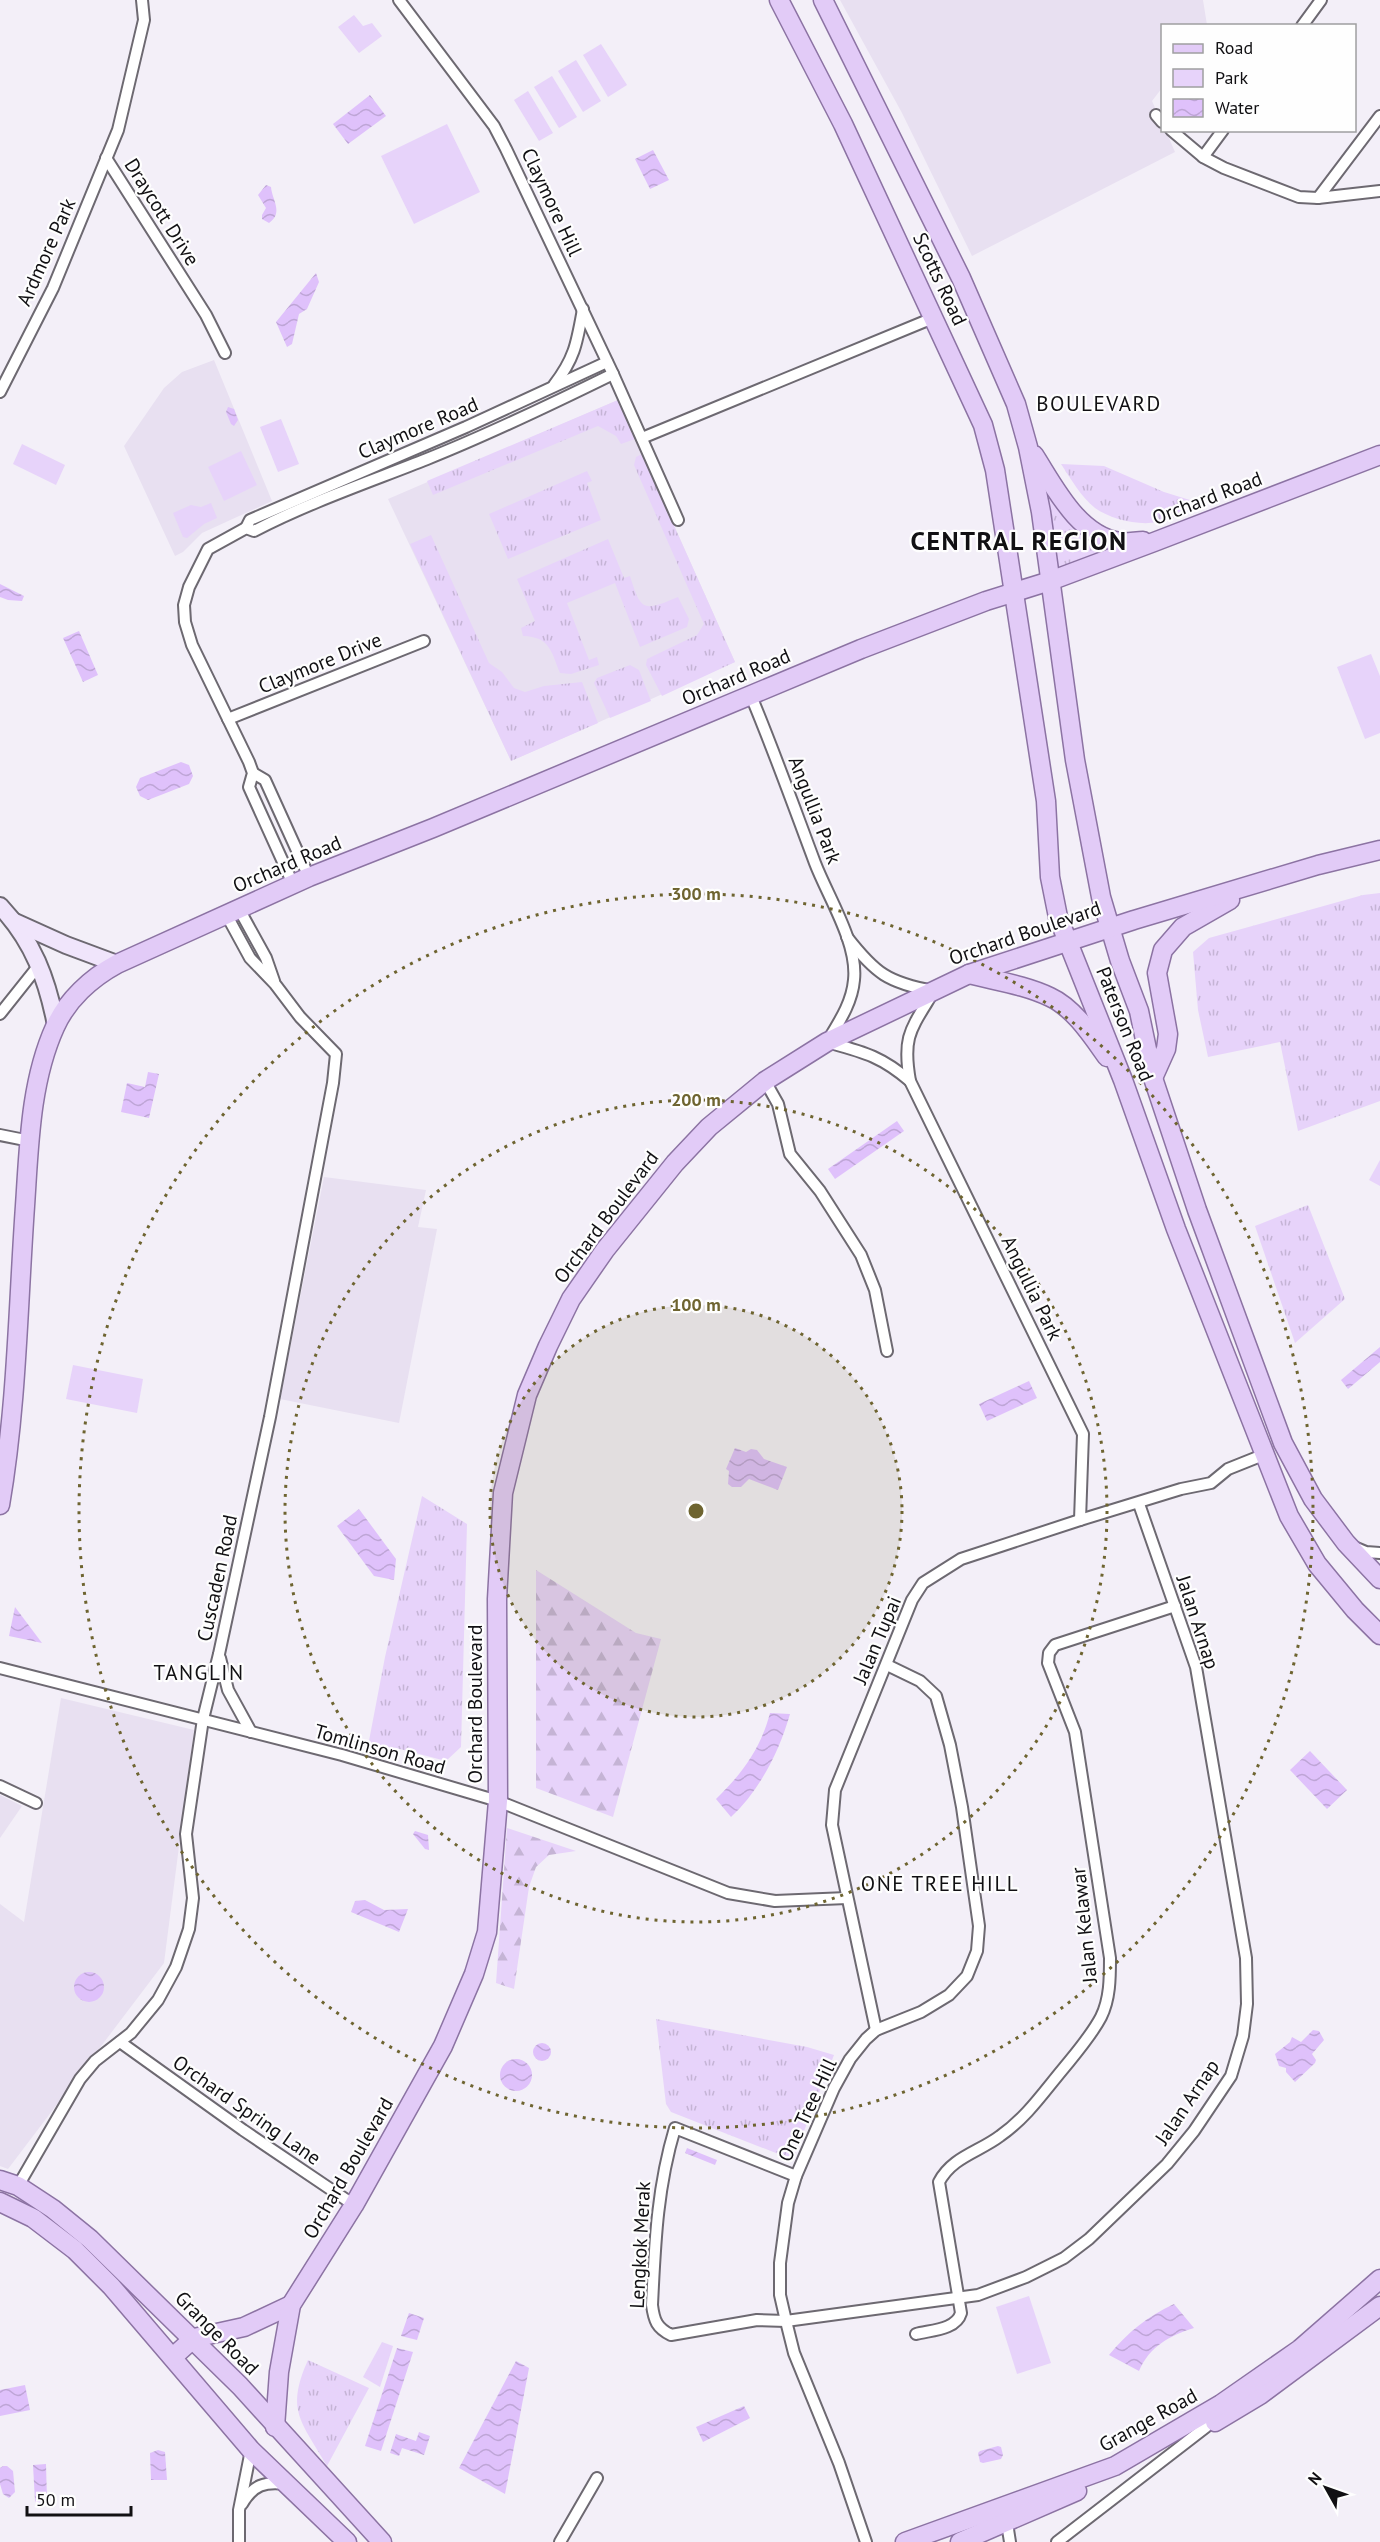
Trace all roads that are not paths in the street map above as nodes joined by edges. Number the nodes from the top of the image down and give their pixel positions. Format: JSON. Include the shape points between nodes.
{"nodes":[{"id":1,"x":142,"y":0,"type":"edge"},
{"id":2,"x":151,"y":0,"type":"edge"},
{"id":3,"x":399,"y":0,"type":"edge"},
{"id":4,"x":779,"y":0,"type":"edge"},
{"id":5,"x":823,"y":0,"type":"edge"},
{"id":6,"x":1321,"y":0,"type":"edge"},
{"id":7,"x":145,"y":14,"type":"junction"},
{"id":8,"x":1303,"y":24,"type":"edge"},
{"id":9,"x":1380,"y":116,"type":"edge"},
{"id":10,"x":1173,"y":132,"type":"edge"},
{"id":11,"x":1222,"y":132,"type":"edge"},
{"id":12,"x":1203,"y":157,"type":"junction"},
{"id":13,"x":106,"y":158,"type":"junction"},
{"id":14,"x":1380,"y":191,"type":"edge"},
{"id":15,"x":1318,"y":198,"type":"junction"},
{"id":16,"x":583,"y":309,"type":"junction"},
{"id":17,"x":933,"y":318,"type":"junction"},
{"id":18,"x":225,"y":353,"type":"dead end"},
{"id":19,"x":607,"y":362,"type":"junction"},
{"id":20,"x":613,"y":374,"type":"junction"},
{"id":21,"x":552,"y":387,"type":"junction"},
{"id":22,"x":0,"y":392,"type":"edge"},
{"id":23,"x":642,"y":438,"type":"junction"},
{"id":24,"x":1028,"y":447,"type":"junction"},
{"id":25,"x":1380,"y":455,"type":"edge"},
{"id":26,"x":678,"y":520,"type":"dead end"},
{"id":27,"x":246,"y":528,"type":"junction"},
{"id":28,"x":1160,"y":540,"type":"junction"},
{"id":29,"x":1050,"y":581,"type":"junction"},
{"id":30,"x":1014,"y":592,"type":"junction"},
{"id":31,"x":424,"y":641,"type":"dead end"},
{"id":32,"x":751,"y":696,"type":"junction"},
{"id":33,"x":228,"y":719,"type":"junction"},
{"id":34,"x":253,"y":773,"type":"junction"},
{"id":35,"x":1380,"y":850,"type":"edge"},
{"id":36,"x":301,"y":880,"type":"junction"},
{"id":37,"x":1262,"y":882,"type":"junction"},
{"id":38,"x":0,"y":906,"type":"edge"},
{"id":39,"x":232,"y":912,"type":"junction"},
{"id":40,"x":15,"y":922,"type":"junction"},
{"id":41,"x":1109,"y":928,"type":"junction"},
{"id":42,"x":847,"y":937,"type":"junction"},
{"id":43,"x":1068,"y":943,"type":"junction"},
{"id":44,"x":117,"y":964,"type":"junction"},
{"id":45,"x":39,"y":965,"type":"junction"},
{"id":46,"x":969,"y":974,"type":"junction"},
{"id":47,"x":934,"y":991,"type":"junction"},
{"id":48,"x":0,"y":1014,"type":"edge"},
{"id":49,"x":56,"y":1025,"type":"junction"},
{"id":50,"x":827,"y":1042,"type":"junction"},
{"id":51,"x":1153,"y":1078,"type":"junction"},
{"id":52,"x":1124,"y":1080,"type":"junction"},
{"id":53,"x":910,"y":1081,"type":"junction"},
{"id":54,"x":765,"y":1082,"type":"junction"},
{"id":55,"x":0,"y":1135,"type":"edge"},
{"id":56,"x":30,"y":1141,"type":"junction"},
{"id":57,"x":887,"y":1351,"type":"dead end"},
{"id":58,"x":1263,"y":1455,"type":"junction"},
{"id":59,"x":1139,"y":1504,"type":"junction"},
{"id":60,"x":0,"y":1505,"type":"edge"},
{"id":61,"x":1080,"y":1520,"type":"junction"},
{"id":62,"x":1346,"y":1543,"type":"junction"},
{"id":63,"x":1380,"y":1553,"type":"edge"},
{"id":64,"x":1376,"y":1568,"type":"edge"},
{"id":65,"x":1174,"y":1606,"type":"junction"},
{"id":66,"x":1380,"y":1635,"type":"edge"},
{"id":67,"x":219,"y":1654,"type":"junction"},
{"id":68,"x":887,"y":1665,"type":"junction"},
{"id":69,"x":0,"y":1668,"type":"edge"},
{"id":70,"x":203,"y":1719,"type":"junction"},
{"id":71,"x":251,"y":1732,"type":"junction"},
{"id":72,"x":0,"y":1786,"type":"edge"},
{"id":73,"x":498,"y":1802,"type":"junction"},
{"id":74,"x":36,"y":1803,"type":"dead end"},
{"id":75,"x":847,"y":1898,"type":"junction"},
{"id":76,"x":876,"y":2030,"type":"junction"},
{"id":77,"x":120,"y":2042,"type":"junction"},
{"id":78,"x":796,"y":2176,"type":"junction"},
{"id":79,"x":0,"y":2180,"type":"edge"},
{"id":80,"x":18,"y":2186,"type":"junction"},
{"id":81,"x":0,"y":2202,"type":"edge"},
{"id":82,"x":354,"y":2205,"type":"junction"},
{"id":83,"x":1380,"y":2279,"type":"edge"},
{"id":84,"x":959,"y":2298,"type":"junction"},
{"id":85,"x":291,"y":2305,"type":"junction"},
{"id":86,"x":1380,"y":2306,"type":"edge"},
{"id":87,"x":786,"y":2320,"type":"junction"},
{"id":88,"x":916,"y":2334,"type":"dead end"},
{"id":89,"x":194,"y":2338,"type":"junction"},
{"id":90,"x":173,"y":2357,"type":"junction"},
{"id":91,"x":275,"y":2427,"type":"junction"},
{"id":92,"x":1206,"y":2427,"type":"junction"},
{"id":93,"x":251,"y":2450,"type":"junction"},
{"id":94,"x":597,"y":2478,"type":"dead end"},
{"id":95,"x":286,"y":2484,"type":"junction"},
{"id":96,"x":239,"y":2510,"type":"junction"},
{"id":97,"x":1009,"y":2527,"type":"junction"},
{"id":98,"x":239,"y":2542,"type":"edge"},
{"id":99,"x":347,"y":2542,"type":"edge"},
{"id":100,"x":382,"y":2542,"type":"edge"},
{"id":101,"x":560,"y":2542,"type":"edge"},
{"id":102,"x":866,"y":2542,"type":"edge"},
{"id":103,"x":905,"y":2542,"type":"edge"},
{"id":104,"x":960,"y":2542,"type":"edge"},
{"id":105,"x":1010,"y":2542,"type":"edge"},
{"id":106,"x":1016,"y":2542,"type":"edge"},
{"id":107,"x":1057,"y":2542,"type":"edge"}],
"edges":[{"from":1,"to":7,"type":"street","name":"Draycott Drive"},
{"from":2,"to":7,"type":"street","name":"Draycott Drive"},
{"from":3,"to":16,"type":"street","name":"Claymore Hill","via":[[494,126]]},
{"from":4,"to":17,"type":"main road","name":"Scotts Road","via":[[843,124]]},
{"from":5,"to":24,"type":"main road","name":"Scotts Road","via":[[961,278],[1009,384]]},
{"from":6,"to":8,"type":"street"},
{"from":7,"to":13,"type":"street","name":"Draycott Drive","via":[[131,83]]},
{"from":9,"to":15,"type":"street"},
{"from":10,"to":12,"type":"street"},
{"from":11,"to":12,"type":"street"},
{"from":12,"to":15,"type":"street","via":[[1299,197]]},
{"from":13,"to":18,"type":"street","name":"Draycott Drive","via":[[206,315]]},
{"from":13,"to":22,"type":"street","name":"Ardmore Park","via":[[53,288]]},
{"from":14,"to":15,"type":"street"},
{"from":16,"to":19,"type":"street","name":"Claymore Hill"},
{"from":16,"to":21,"type":"street","via":[[568,367]]},
{"from":17,"to":23,"type":"street"},
{"from":17,"to":30,"type":"main road","name":"Scotts Road","via":[[983,425]]},
{"from":19,"to":20,"type":"street","name":"Claymore Hill"},
{"from":19,"to":21,"type":"street","name":"Claymore Road"},
{"from":20,"to":23,"type":"street","name":"Claymore Hill"},
{"from":20,"to":27,"type":"street","name":"Claymore Road","via":[[505,426],[254,531]]},
{"from":21,"to":27,"type":"street","name":"Claymore Road","via":[[415,450],[278,506],[250,519]]},
{"from":23,"to":26,"type":"street","name":"Claymore Hill"},
{"from":24,"to":28,"type":"main road","via":[[1062,498],[1089,528],[1120,542]]},
{"from":24,"to":29,"type":"main road","name":"Scotts Road"},
{"from":25,"to":28,"type":"main road","name":"Orchard Road"},
{"from":27,"to":33,"type":"street","name":"Claymore Road","via":[[208,549],[184,605],[192,645]]},
{"from":28,"to":29,"type":"main road","name":"Orchard Road"},
{"from":29,"to":30,"type":"main road","name":"Orchard Road"},
{"from":29,"to":41,"type":"main road","name":"Paterson Road","via":[[1076,760]]},
{"from":30,"to":32,"type":"main road","name":"Orchard Road","via":[[861,649]]},
{"from":30,"to":43,"type":"main road","name":"Paterson Road","via":[[1047,801],[1050,877]]},
{"from":31,"to":33,"type":"street","name":"Claymore Drive"},
{"from":32,"to":36,"type":"main road","name":"Orchard Road"},
{"from":32,"to":42,"type":"street","name":"Angullia Park"},
{"from":33,"to":34,"type":"street","name":"Claymore Road"},
{"from":34,"to":36,"type":"street","name":"Claymore Road","via":[[265,780]]},
{"from":34,"to":36,"type":"street","name":"Claymore Road","via":[[249,787]]},
{"from":35,"to":37,"type":"main road","name":"Orchard Boulevard"},
{"from":36,"to":39,"type":"main road","name":"Orchard Road"},
{"from":37,"to":41,"type":"main road","name":"Orchard Boulevard"},
{"from":37,"to":51,"type":"main road","via":[[1183,927],[1163,950],[1157,973],[1167,1049]]},
{"from":38,"to":40,"type":"street"},
{"from":39,"to":44,"type":"main road","name":"Orchard Road"},
{"from":39,"to":67,"type":"street","name":"Cuscaden Road","via":[[250,958],[336,1054],[300,1262]]},
{"from":40,"to":44,"type":"street"},
{"from":40,"to":45,"type":"street"},
{"from":41,"to":43,"type":"main road","name":"Orchard Boulevard"},
{"from":41,"to":51,"type":"main road","name":"Paterson Road","via":[[1139,1011]]},
{"from":42,"to":47,"type":"street","name":"Angullia Park","via":[[863,958],[889,978],[905,986]]},
{"from":42,"to":50,"type":"street","name":"Angullia Park","via":[[855,978],[851,998]]},
{"from":43,"to":46,"type":"main road","name":"Orchard Boulevard"},
{"from":43,"to":52,"type":"main road","name":"Paterson Road"},
{"from":44,"to":49,"type":"main road","name":"Orchard Road","via":[[73,999]]},
{"from":45,"to":48,"type":"street"},
{"from":45,"to":49,"type":"street","via":[[48,985]]},
{"from":46,"to":47,"type":"main road","name":"Orchard Boulevard"},
{"from":46,"to":52,"type":"main road","via":[[1052,997],[1075,1016]]},
{"from":47,"to":50,"type":"main road","name":"Orchard Boulevard"},
{"from":47,"to":53,"type":"street","name":"Angullia Park","via":[[908,1039],[905,1054]]},
{"from":49,"to":56,"type":"main road","name":"Orchard Road","via":[[39,1074]]},
{"from":50,"to":53,"type":"street","name":"Angullia Park","via":[[872,1054]]},
{"from":50,"to":54,"type":"main road","name":"Orchard Boulevard"},
{"from":51,"to":62,"type":"main road","name":"Paterson Road","via":[[1283,1443],[1313,1499]]},
{"from":52,"to":58,"type":"main road","name":"Paterson Road","via":[[1176,1229]]},
{"from":53,"to":61,"type":"street","name":"Angullia Park","via":[[1083,1434]]},
{"from":54,"to":57,"type":"street","via":[[778,1104],[790,1154],[820,1191],[861,1255],[875,1290]]},
{"from":54,"to":73,"type":"main road","name":"Orchard Boulevard","via":[[710,1127],[675,1163],[605,1250],[571,1299],[527,1395],[503,1493],[500,1527]]},
{"from":55,"to":56,"type":"street"},
{"from":56,"to":60,"type":"main road","name":"Orchard Road","via":[[10,1444]]},
{"from":58,"to":59,"type":"street","name":"Jalan Tupai","via":[[1228,1469],[1211,1483]]},
{"from":58,"to":66,"type":"main road","name":"Paterson Road","via":[[1289,1516],[1317,1564]]},
{"from":59,"to":61,"type":"street","name":"Jalan Tupai"},
{"from":59,"to":65,"type":"street","name":"Jalan Arnap"},
{"from":61,"to":68,"type":"street","name":"Jalan Tupai","via":[[961,1559],[923,1583],[912,1600]]},
{"from":62,"to":63,"type":"street"},
{"from":62,"to":64,"type":"main road","name":"Paterson Road"},
{"from":65,"to":84,"type":"street","name":"Jalan Arnap","via":[[1196,1667],[1245,1958],[1247,2004],[1243,2036],[1231,2076],[1167,2164],[1089,2239],[1064,2258],[1026,2277]]},
{"from":65,"to":84,"type":"street","name":"Jalan Kelawar","via":[[1055,1645],[1049,1653],[1048,1663],[1075,1732],[1110,1958],[1110,1987],[1102,2016],[1024,2117],[998,2138],[954,2163],[939,2182]]},
{"from":67,"to":70,"type":"street","name":"Cuscaden Road"},
{"from":67,"to":71,"type":"street","via":[[228,1690]]},
{"from":68,"to":75,"type":"street","name":"Jalan Tupai","via":[[834,1790],[832,1825]]},
{"from":68,"to":76,"type":"street","name":"One Tree Hill","via":[[920,1680],[936,1696],[962,1807],[979,1926],[977,1951],[967,1976],[949,1995],[921,2012]]},
{"from":69,"to":70,"type":"street","name":"Tomlinson Road"},
{"from":70,"to":71,"type":"street","name":"Tomlinson Road"},
{"from":70,"to":77,"type":"street","name":"Cuscaden Road","via":[[186,1834],[193,1898],[189,1929],[176,1967],[158,2000]]},
{"from":71,"to":73,"type":"street","name":"Tomlinson Road"},
{"from":72,"to":74,"type":"street"},
{"from":73,"to":75,"type":"street","name":"Tomlinson Road","via":[[728,1893],[775,1901]]},
{"from":73,"to":82,"type":"main road","name":"Orchard Boulevard","via":[[487,1932],[474,1974],[443,2046]]},
{"from":75,"to":76,"type":"street","name":"Jalan Tupai"},
{"from":76,"to":78,"type":"street","name":"One Tree Hill","via":[[850,2059],[834,2088]]},
{"from":77,"to":80,"type":"street","name":"Cuscaden Road","via":[[95,2061],[80,2079]]},
{"from":77,"to":82,"type":"street","name":"Orchard Spring Lane"},
{"from":78,"to":87,"type":"street","name":"One Tree Hill","via":[[780,2263],[780,2295]]},
{"from":78,"to":87,"type":"street","name":"Lengkok Merak","via":[[675,2128],[664,2164],[657,2210],[652,2305],[654,2320],[661,2330],[671,2335],[757,2320]]},
{"from":79,"to":80,"type":"main road","name":"Grange Road"},
{"from":80,"to":89,"type":"main road","name":"Grange Road","via":[[90,2239]]},
{"from":81,"to":90,"type":"main road","via":[[33,2218],[75,2250]]},
{"from":82,"to":85,"type":"main road","name":"Orchard Boulevard"},
{"from":83,"to":103,"type":"main road","name":"Grange Road","via":[[1300,2349],[1221,2404],[1115,2466]]},
{"from":84,"to":87,"type":"street","name":"Jalan Arnap"},
{"from":84,"to":88,"type":"street","via":[[959,2320]]},
{"from":85,"to":89,"type":"main road","via":[[244,2327]]},
{"from":85,"to":91,"type":"main road","name":"Orchard Boulevard","via":[[279,2372]]},
{"from":86,"to":92,"type":"main road","name":"Grange Road","via":[[1260,2395]]},
{"from":87,"to":102,"type":"street","name":"One Tree Hill","via":[[794,2353]]},
{"from":89,"to":90,"type":"main road"},
{"from":89,"to":91,"type":"main road","name":"Grange Road"},
{"from":90,"to":93,"type":"main road"},
{"from":91,"to":100,"type":"main road","name":"Grange Road"},
{"from":92,"to":97,"type":"main road","name":"Grange Road"},
{"from":92,"to":107,"type":"street"},
{"from":93,"to":95,"type":"main road"},
{"from":93,"to":96,"type":"street"},
{"from":94,"to":101,"type":"street"},
{"from":95,"to":96,"type":"street","via":[[261,2484]]},
{"from":95,"to":99,"type":"main road"},
{"from":96,"to":98,"type":"street"},
{"from":97,"to":104,"type":"main road","name":"Grange Road"},
{"from":97,"to":105,"type":"street"},
{"from":97,"to":106,"type":"street"}]}
